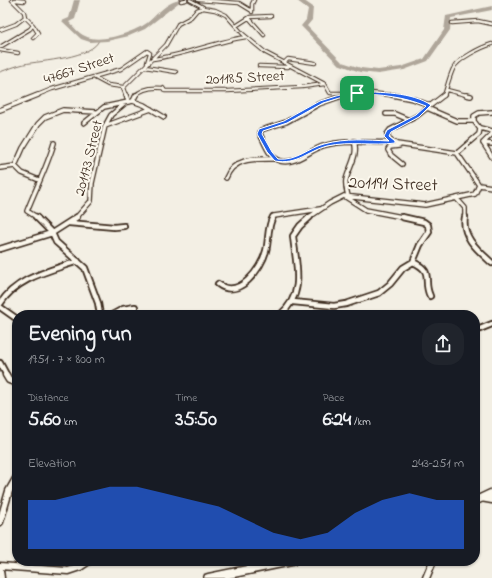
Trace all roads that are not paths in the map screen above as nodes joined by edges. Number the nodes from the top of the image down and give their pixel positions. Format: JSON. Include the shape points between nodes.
{"nodes":[{"id":1,"x":12,"y":0,"type":"edge"},
{"id":2,"x":15,"y":0,"type":"edge"},
{"id":3,"x":186,"y":0,"type":"edge"},
{"id":4,"x":190,"y":0,"type":"edge"},
{"id":5,"x":198,"y":0,"type":"edge"},
{"id":6,"x":254,"y":0,"type":"edge"},
{"id":7,"x":24,"y":1,"type":"dead end"},
{"id":8,"x":181,"y":1,"type":"edge"},
{"id":9,"x":202,"y":8,"type":"junction"},
{"id":10,"x":252,"y":11,"type":"junction"},
{"id":11,"x":271,"y":16,"type":"dead end"},
{"id":12,"x":25,"y":17,"type":"junction"},
{"id":13,"x":249,"y":18,"type":"junction"},
{"id":14,"x":452,"y":23,"type":"dead end"},
{"id":15,"x":492,"y":24,"type":"edge"},
{"id":16,"x":33,"y":25,"type":"junction"},
{"id":17,"x":235,"y":25,"type":"junction"},
{"id":18,"x":0,"y":30,"type":"edge"},
{"id":19,"x":264,"y":35,"type":"dead end"},
{"id":20,"x":246,"y":37,"type":"junction"},
{"id":21,"x":33,"y":38,"type":"dead end"},
{"id":22,"x":492,"y":44,"type":"edge"},
{"id":23,"x":0,"y":48,"type":"edge"},
{"id":24,"x":18,"y":53,"type":"dead end"},
{"id":25,"x":153,"y":59,"type":"junction"},
{"id":26,"x":149,"y":63,"type":"junction"},
{"id":27,"x":284,"y":63,"type":"junction"},
{"id":28,"x":315,"y":63,"type":"dead end"},
{"id":29,"x":259,"y":66,"type":"dead end"},
{"id":30,"x":145,"y":67,"type":"junction"},
{"id":31,"x":290,"y":67,"type":"junction"},
{"id":32,"x":176,"y":72,"type":"dead end"},
{"id":33,"x":95,"y":78,"type":"junction"},
{"id":34,"x":325,"y":84,"type":"junction"},
{"id":35,"x":123,"y":87,"type":"junction"},
{"id":36,"x":447,"y":90,"type":"junction"},
{"id":37,"x":357,"y":93,"type":"junction"},
{"id":38,"x":471,"y":96,"type":"dead end"},
{"id":39,"x":133,"y":102,"type":"junction"},
{"id":40,"x":127,"y":103,"type":"junction"},
{"id":41,"x":428,"y":107,"type":"junction"},
{"id":42,"x":151,"y":109,"type":"junction"},
{"id":43,"x":0,"y":110,"type":"edge"},
{"id":44,"x":96,"y":112,"type":"junction"},
{"id":45,"x":491,"y":113,"type":"edge"},
{"id":46,"x":386,"y":114,"type":"dead end"},
{"id":47,"x":164,"y":117,"type":"dead end"},
{"id":48,"x":408,"y":120,"type":"junction"},
{"id":49,"x":474,"y":121,"type":"junction"},
{"id":50,"x":84,"y":123,"type":"dead end"},
{"id":51,"x":105,"y":126,"type":"junction"},
{"id":52,"x":480,"y":128,"type":"junction"},
{"id":53,"x":492,"y":131,"type":"edge"},
{"id":54,"x":492,"y":134,"type":"edge"},
{"id":55,"x":354,"y":141,"type":"junction"},
{"id":56,"x":394,"y":142,"type":"junction"},
{"id":57,"x":483,"y":142,"type":"junction"},
{"id":58,"x":54,"y":143,"type":"dead end"},
{"id":59,"x":492,"y":144,"type":"edge"},
{"id":60,"x":405,"y":145,"type":"junction"},
{"id":61,"x":457,"y":153,"type":"junction"},
{"id":62,"x":492,"y":157,"type":"edge"},
{"id":63,"x":274,"y":159,"type":"junction"},
{"id":64,"x":402,"y":164,"type":"dead end"},
{"id":65,"x":14,"y":166,"type":"junction"},
{"id":66,"x":0,"y":168,"type":"edge"},
{"id":67,"x":226,"y":178,"type":"dead end"},
{"id":68,"x":39,"y":180,"type":"junction"},
{"id":69,"x":479,"y":186,"type":"junction"},
{"id":70,"x":492,"y":187,"type":"edge"},
{"id":71,"x":346,"y":196,"type":"junction"},
{"id":72,"x":457,"y":199,"type":"junction"},
{"id":73,"x":324,"y":208,"type":"junction"},
{"id":74,"x":69,"y":223,"type":"junction"},
{"id":75,"x":124,"y":226,"type":"dead end"},
{"id":76,"x":52,"y":233,"type":"junction"},
{"id":77,"x":0,"y":249,"type":"edge"},
{"id":78,"x":78,"y":261,"type":"junction"},
{"id":79,"x":413,"y":262,"type":"junction"},
{"id":80,"x":492,"y":263,"type":"edge"},
{"id":81,"x":218,"y":284,"type":"dead end"},
{"id":82,"x":430,"y":296,"type":"dead end"},
{"id":83,"x":293,"y":302,"type":"junction"},
{"id":84,"x":0,"y":304,"type":"edge"},
{"id":85,"x":135,"y":307,"type":"dead end"},
{"id":86,"x":99,"y":310,"type":"edge"},
{"id":87,"x":121,"y":310,"type":"edge"},
{"id":88,"x":287,"y":310,"type":"edge"},
{"id":89,"x":12,"y":315,"type":"edge"},
{"id":90,"x":492,"y":324,"type":"edge"},
{"id":91,"x":480,"y":330,"type":"edge"},
{"id":92,"x":0,"y":363,"type":"edge"},
{"id":93,"x":3,"y":375,"type":"edge"},
{"id":94,"x":12,"y":382,"type":"edge"},
{"id":95,"x":12,"y":486,"type":"edge"},
{"id":96,"x":492,"y":493,"type":"edge"},
{"id":97,"x":480,"y":499,"type":"edge"},
{"id":98,"x":480,"y":500,"type":"edge"},
{"id":99,"x":492,"y":500,"type":"edge"},
{"id":100,"x":0,"y":522,"type":"edge"},
{"id":101,"x":0,"y":566,"type":"edge"},
{"id":102,"x":83,"y":566,"type":"edge"},
{"id":103,"x":267,"y":566,"type":"edge"},
{"id":104,"x":431,"y":566,"type":"edge"},
{"id":105,"x":0,"y":570,"type":"edge"},
{"id":106,"x":1,"y":578,"type":"edge"},
{"id":107,"x":208,"y":578,"type":"edge"},
{"id":108,"x":426,"y":578,"type":"edge"}],
"edges":[{"from":1,"to":12,"type":"street","via":[[24,12]]},
{"from":2,"to":7,"type":"street"},
{"from":3,"to":8,"type":"street"},
{"from":4,"to":9,"type":"street"},
{"from":5,"to":10,"type":"street","via":[[239,3]]},
{"from":6,"to":10,"type":"street"},
{"from":9,"to":17,"type":"street","via":[[220,12]]},
{"from":9,"to":25,"type":"street","via":[[191,18],[178,24],[166,45]]},
{"from":10,"to":13,"type":"street"},
{"from":11,"to":13,"type":"street"},
{"from":12,"to":16,"type":"street"},
{"from":12,"to":18,"type":"street","via":[[16,24]]},
{"from":13,"to":17,"type":"street"},
{"from":13,"to":19,"type":"street"},
{"from":14,"to":15,"type":"street","via":[[478,21]]},
{"from":16,"to":21,"type":"street","via":[[38,33]]},
{"from":16,"to":23,"type":"street"},
{"from":17,"to":20,"type":"street"},
{"from":20,"to":25,"type":"street"},
{"from":20,"to":27,"type":"street","via":[[261,50]]},
{"from":22,"to":36,"type":"street","via":[[480,48],[456,64]]},
{"from":23,"to":24,"type":"street"},
{"from":25,"to":26,"type":"street"},
{"from":26,"to":30,"type":"street"},
{"from":26,"to":33,"type":"street","name":"47667 Street","via":[[147,61],[150,54],[145,52],[121,69]]},
{"from":27,"to":28,"type":"street","via":[[288,59]]},
{"from":27,"to":31,"type":"street"},
{"from":29,"to":31,"type":"street"},
{"from":30,"to":32,"type":"street"},
{"from":30,"to":35,"type":"street"},
{"from":31,"to":34,"type":"street"},
{"from":33,"to":35,"type":"street","via":[[108,86]]},
{"from":33,"to":43,"type":"street","name":"47667 Street","via":[[52,89]]},
{"from":34,"to":37,"type":"street","via":[[332,94]]},
{"from":34,"to":39,"type":"street","name":"201185 Street","via":[[195,92],[165,91],[159,88],[135,95]]},
{"from":35,"to":40,"type":"street"},
{"from":36,"to":38,"type":"street"},
{"from":36,"to":41,"type":"street","via":[[443,97]]},
{"from":37,"to":41,"type":"street","via":[[410,98]]},
{"from":37,"to":63,"type":"street","via":[[322,102],[286,122],[261,130],[260,134]]},
{"from":39,"to":40,"type":"street"},
{"from":39,"to":42,"type":"street"},
{"from":40,"to":44,"type":"street","via":[[107,106]]},
{"from":40,"to":51,"type":"street","name":"201173 Street","via":[[111,115]]},
{"from":41,"to":48,"type":"street"},
{"from":41,"to":49,"type":"street","via":[[458,121]]},
{"from":42,"to":47,"type":"street"},
{"from":42,"to":51,"type":"street"},
{"from":44,"to":50,"type":"street"},
{"from":44,"to":65,"type":"street","via":[[71,110],[45,117],[19,152]]},
{"from":45,"to":49,"type":"street","via":[[477,114]]},
{"from":46,"to":48,"type":"street","via":[[395,114]]},
{"from":48,"to":56,"type":"street","via":[[388,131],[386,136]]},
{"from":49,"to":52,"type":"street"},
{"from":51,"to":74,"type":"street","name":"201173 Street","via":[[92,183],[91,201],[82,213]]},
{"from":52,"to":53,"type":"street"},
{"from":52,"to":61,"type":"street","via":[[477,136]]},
{"from":54,"to":57,"type":"street"},
{"from":55,"to":56,"type":"street"},
{"from":55,"to":63,"type":"street","via":[[324,145],[292,160]]},
{"from":55,"to":71,"type":"street","via":[[356,151],[346,182]]},
{"from":56,"to":60,"type":"street"},
{"from":57,"to":59,"type":"street"},
{"from":57,"to":62,"type":"street"},
{"from":58,"to":68,"type":"street","via":[[48,164]]},
{"from":60,"to":61,"type":"street"},
{"from":60,"to":64,"type":"street","via":[[388,148],[391,155]]},
{"from":61,"to":69,"type":"street"},
{"from":63,"to":67,"type":"street","via":[[238,163],[230,168]]},
{"from":65,"to":66,"type":"street"},
{"from":65,"to":68,"type":"street","via":[[22,173]]},
{"from":68,"to":76,"type":"street","via":[[27,211]]},
{"from":69,"to":70,"type":"street"},
{"from":69,"to":72,"type":"street","name":"201191 Street","via":[[475,194]]},
{"from":71,"to":72,"type":"street","name":"201191 Street","via":[[421,204]]},
{"from":71,"to":73,"type":"street","name":"201191 Street","via":[[336,199]]},
{"from":71,"to":79,"type":"street","via":[[366,210],[426,223],[429,232]]},
{"from":72,"to":80,"type":"street","via":[[466,211],[464,223],[472,244]]},
{"from":73,"to":81,"type":"street","via":[[274,216],[264,255],[252,276],[232,289],[226,289]]},
{"from":73,"to":83,"type":"street","name":"201191 Street","via":[[293,232],[298,282]]},
{"from":74,"to":75,"type":"street"},
{"from":74,"to":76,"type":"street","name":"201173 Street"},
{"from":76,"to":77,"type":"street","name":"201173 Street"},
{"from":76,"to":78,"type":"street","via":[[56,242]]},
{"from":78,"to":84,"type":"street","via":[[22,283],[7,292]]},
{"from":78,"to":86,"type":"street","via":[[88,272]]},
{"from":79,"to":82,"type":"street","via":[[424,268],[429,281]]},
{"from":79,"to":83,"type":"street","via":[[403,268],[379,293],[339,305]]},
{"from":83,"to":88,"type":"street"},
{"from":84,"to":89,"type":"street"},
{"from":85,"to":87,"type":"street"},
{"from":90,"to":91,"type":"street"},
{"from":92,"to":93,"type":"street"},
{"from":93,"to":94,"type":"street"},
{"from":95,"to":100,"type":"street"},
{"from":96,"to":97,"type":"street"},
{"from":98,"to":99,"type":"street"},
{"from":101,"to":102,"type":"street","via":[[68,571]]},
{"from":103,"to":107,"type":"street"},
{"from":104,"to":108,"type":"street"},
{"from":105,"to":106,"type":"street"}]}
